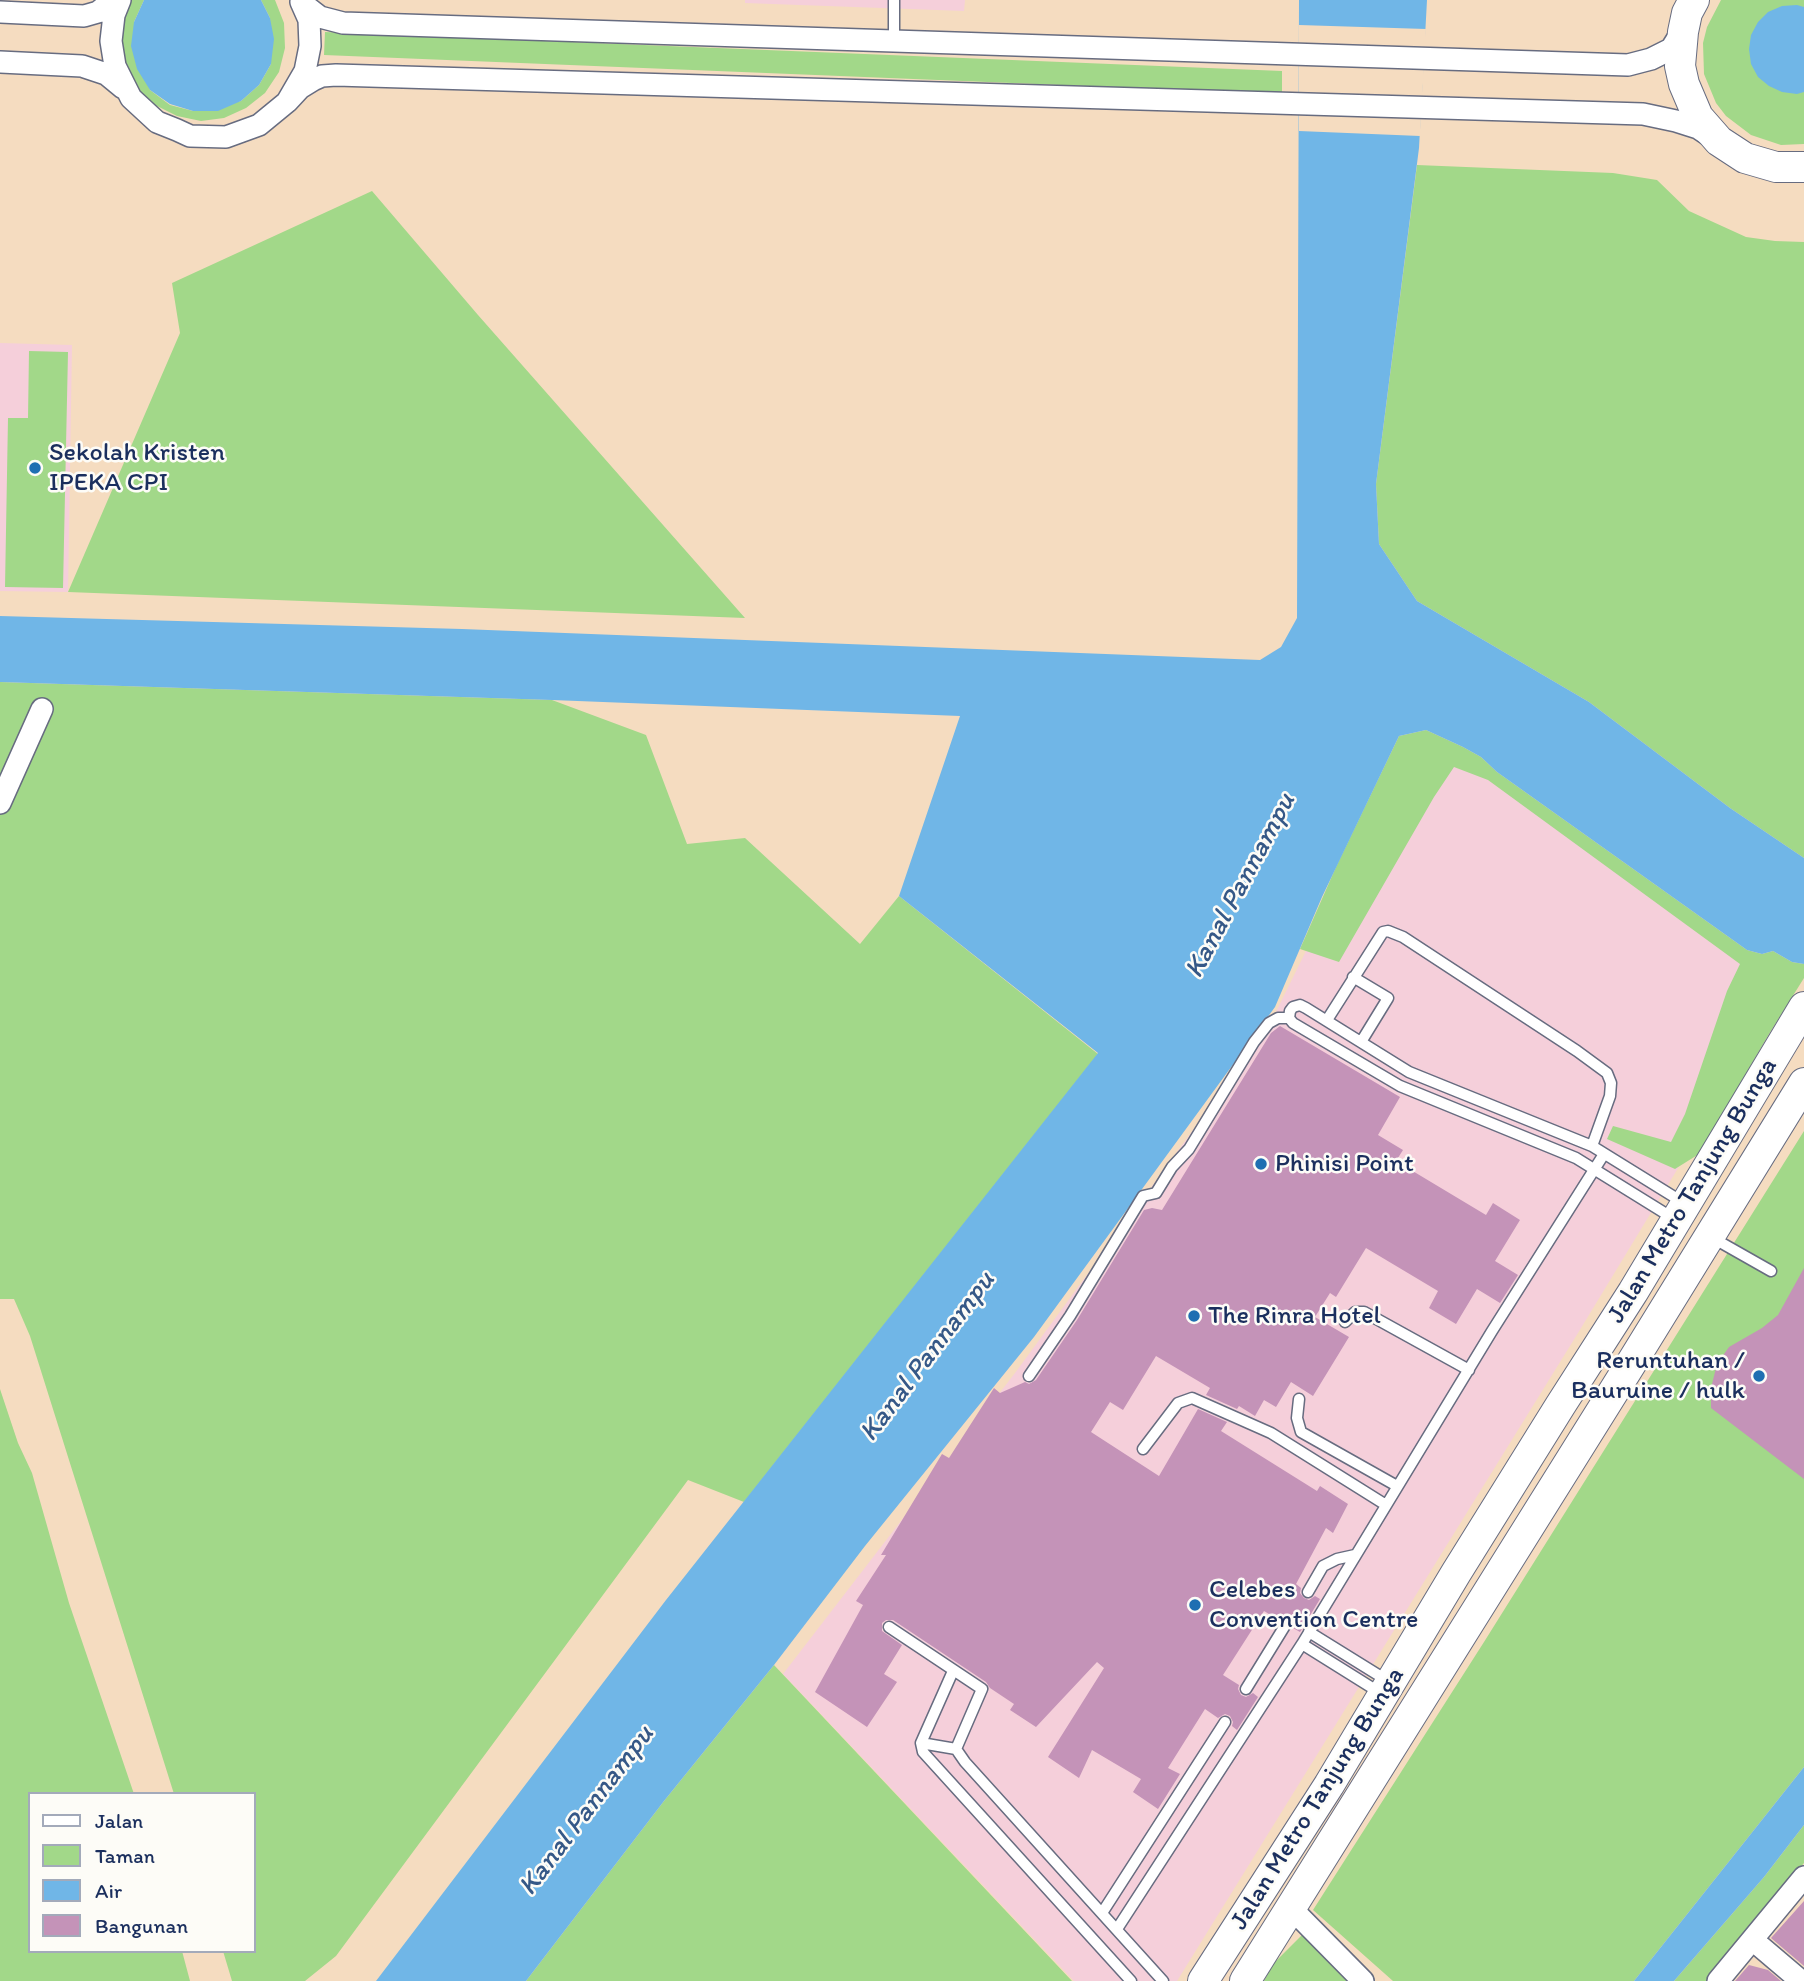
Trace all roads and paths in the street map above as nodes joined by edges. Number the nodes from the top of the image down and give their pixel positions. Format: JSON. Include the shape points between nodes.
{"nodes":[{"id":1,"x":113,"y":0,"type":"edge"},
{"id":2,"x":120,"y":0,"type":"edge"},
{"id":3,"x":302,"y":0,"type":"edge"},
{"id":4,"x":894,"y":0,"type":"edge"},
{"id":5,"x":1679,"y":0,"type":"edge"},
{"id":6,"x":1694,"y":0,"type":"edge"},
{"id":7,"x":0,"y":12,"type":"edge"},
{"id":8,"x":1683,"y":32,"type":"junction"},
{"id":9,"x":894,"y":40,"type":"junction"},
{"id":10,"x":0,"y":62,"type":"edge"},
{"id":11,"x":131,"y":98,"type":"junction"},
{"id":12,"x":287,"y":102,"type":"junction"},
{"id":13,"x":1719,"y":141,"type":"junction"},
{"id":14,"x":1804,"y":167,"type":"edge"},
{"id":15,"x":42,"y":709,"type":"dead end"},
{"id":16,"x":0,"y":803,"type":"edge"},
{"id":17,"x":1353,"y":977,"type":"junction"},
{"id":18,"x":1804,"y":1007,"type":"edge"},
{"id":19,"x":1289,"y":1017,"type":"junction"},
{"id":20,"x":1327,"y":1020,"type":"junction"},
{"id":21,"x":1361,"y":1042,"type":"junction"},
{"id":22,"x":1804,"y":1083,"type":"edge"},
{"id":23,"x":1461,"y":1094,"type":"junction"},
{"id":24,"x":1454,"y":1108,"type":"junction"},
{"id":25,"x":1592,"y":1146,"type":"junction"},
{"id":26,"x":1604,"y":1154,"type":"junction"},
{"id":27,"x":1595,"y":1169,"type":"junction"},
{"id":28,"x":1681,"y":1212,"type":"junction"},
{"id":29,"x":1709,"y":1236,"type":"junction"},
{"id":30,"x":1771,"y":1270,"type":"dead end"},
{"id":31,"x":1345,"y":1322,"type":"dead end"},
{"id":32,"x":1469,"y":1370,"type":"junction"},
{"id":33,"x":1029,"y":1376,"type":"dead end"},
{"id":34,"x":1299,"y":1399,"type":"dead end"},
{"id":35,"x":1143,"y":1449,"type":"dead end"},
{"id":36,"x":1397,"y":1486,"type":"junction"},
{"id":37,"x":1386,"y":1505,"type":"junction"},
{"id":38,"x":1355,"y":1555,"type":"junction"},
{"id":39,"x":1308,"y":1592,"type":"dead end"},
{"id":40,"x":1286,"y":1624,"type":"dead end"},
{"id":41,"x":889,"y":1627,"type":"dead end"},
{"id":42,"x":1308,"y":1632,"type":"junction"},
{"id":43,"x":1302,"y":1644,"type":"junction"},
{"id":44,"x":953,"y":1671,"type":"junction"},
{"id":45,"x":1387,"y":1688,"type":"junction"},
{"id":46,"x":1246,"y":1689,"type":"dead end"},
{"id":47,"x":1418,"y":1706,"type":"junction"},
{"id":48,"x":1225,"y":1722,"type":"dead end"},
{"id":49,"x":921,"y":1742,"type":"junction"},
{"id":50,"x":956,"y":1749,"type":"junction"},
{"id":51,"x":1803,"y":1880,"type":"edge"},
{"id":52,"x":1291,"y":1908,"type":"junction"},
{"id":53,"x":1102,"y":1913,"type":"junction"},
{"id":54,"x":1117,"y":1929,"type":"junction"},
{"id":55,"x":1761,"y":1947,"type":"dead end"},
{"id":56,"x":1131,"y":1981,"type":"edge"},
{"id":57,"x":1163,"y":1981,"type":"edge"},
{"id":58,"x":1203,"y":1981,"type":"edge"},
{"id":59,"x":1245,"y":1981,"type":"edge"},
{"id":60,"x":1363,"y":1981,"type":"edge"},
{"id":61,"x":1718,"y":1981,"type":"edge"},
{"id":62,"x":1801,"y":1981,"type":"edge"}],
"edges":[{"from":1,"to":7,"type":"street","via":[[84,16]]},
{"from":2,"to":11,"type":"street","via":[[111,41],[114,66]]},
{"from":3,"to":9,"type":"street","via":[[320,17],[343,23]]},
{"from":3,"to":12,"type":"street","via":[[310,46],[304,71]]},
{"from":4,"to":9,"type":"lane"},
{"from":5,"to":8,"type":"street"},
{"from":6,"to":8,"type":"main road"},
{"from":8,"to":9,"type":"street","via":[[1671,50],[1628,65]]},
{"from":8,"to":13,"type":"main road","via":[[1684,84],[1698,117]]},
{"from":10,"to":11,"type":"street","via":[[95,69],[118,83]]},
{"from":11,"to":12,"type":"street","via":[[157,122],[190,136],[226,136],[259,125]]},
{"from":12,"to":13,"type":"street","via":[[313,80],[336,75],[1643,114],[1698,128]]},
{"from":13,"to":14,"type":"main road","via":[[1760,163]]},
{"from":15,"to":16,"type":"street"},
{"from":17,"to":20,"type":"lane"},
{"from":17,"to":21,"type":"lane","via":[[1388,998]]},
{"from":17,"to":25,"type":"lane","via":[[1382,932],[1388,931],[1577,1051],[1606,1073],[1611,1083]]},
{"from":18,"to":28,"type":"main road","name":"Jalan Metro Tanjung Bunga"},
{"from":19,"to":20,"type":"lane","via":[[1293,1007],[1300,1005]]},
{"from":19,"to":24,"type":"lane","via":[[1400,1086]]},
{"from":19,"to":33,"type":"lane","via":[[1269,1023],[1254,1042],[1189,1149],[1156,1193],[1143,1196]]},
{"from":20,"to":21,"type":"lane"},
{"from":21,"to":23,"type":"lane","via":[[1409,1072]]},
{"from":22,"to":29,"type":"main road","name":"Jalan Metro Tanjung Bunga"},
{"from":23,"to":24,"type":"lane"},
{"from":23,"to":25,"type":"lane"},
{"from":24,"to":27,"type":"lane"},
{"from":25,"to":26,"type":"lane"},
{"from":26,"to":27,"type":"lane"},
{"from":26,"to":28,"type":"lane"},
{"from":27,"to":28,"type":"lane"},
{"from":27,"to":32,"type":"lane"},
{"from":28,"to":45,"type":"main road","name":"Jalan Metro Tanjung Bunga"},
{"from":29,"to":30,"type":"lane"},
{"from":29,"to":47,"type":"main road","name":"Jalan Metro Tanjung Bunga"},
{"from":31,"to":32,"type":"lane","via":[[1355,1312],[1364,1312]]},
{"from":32,"to":36,"type":"lane"},
{"from":34,"to":36,"type":"lane","via":[[1301,1432]]},
{"from":35,"to":37,"type":"lane","via":[[1178,1403],[1192,1398],[1271,1433]]},
{"from":36,"to":37,"type":"lane"},
{"from":37,"to":38,"type":"lane"},
{"from":38,"to":39,"type":"lane","via":[[1323,1566]]},
{"from":38,"to":42,"type":"lane"},
{"from":40,"to":46,"type":"lane"},
{"from":41,"to":44,"type":"lane"},
{"from":42,"to":43,"type":"lane"},
{"from":42,"to":45,"type":"lane"},
{"from":43,"to":45,"type":"lane"},
{"from":43,"to":54,"type":"lane"},
{"from":44,"to":49,"type":"lane"},
{"from":44,"to":50,"type":"lane","via":[[982,1689]]},
{"from":45,"to":47,"type":"main road"},
{"from":45,"to":58,"type":"main road","name":"Jalan Metro Tanjung Bunga"},
{"from":47,"to":52,"type":"main road","name":"Jalan Metro Tanjung Bunga"},
{"from":48,"to":53,"type":"lane"},
{"from":49,"to":50,"type":"lane"},
{"from":49,"to":56,"type":"lane","via":[[928,1758]]},
{"from":50,"to":53,"type":"lane"},
{"from":51,"to":61,"type":"street"},
{"from":52,"to":59,"type":"main road","name":"Jalan Metro Tanjung Bunga"},
{"from":52,"to":60,"type":"street"},
{"from":53,"to":54,"type":"lane"},
{"from":54,"to":57,"type":"lane"},
{"from":55,"to":62,"type":"street"}]}
